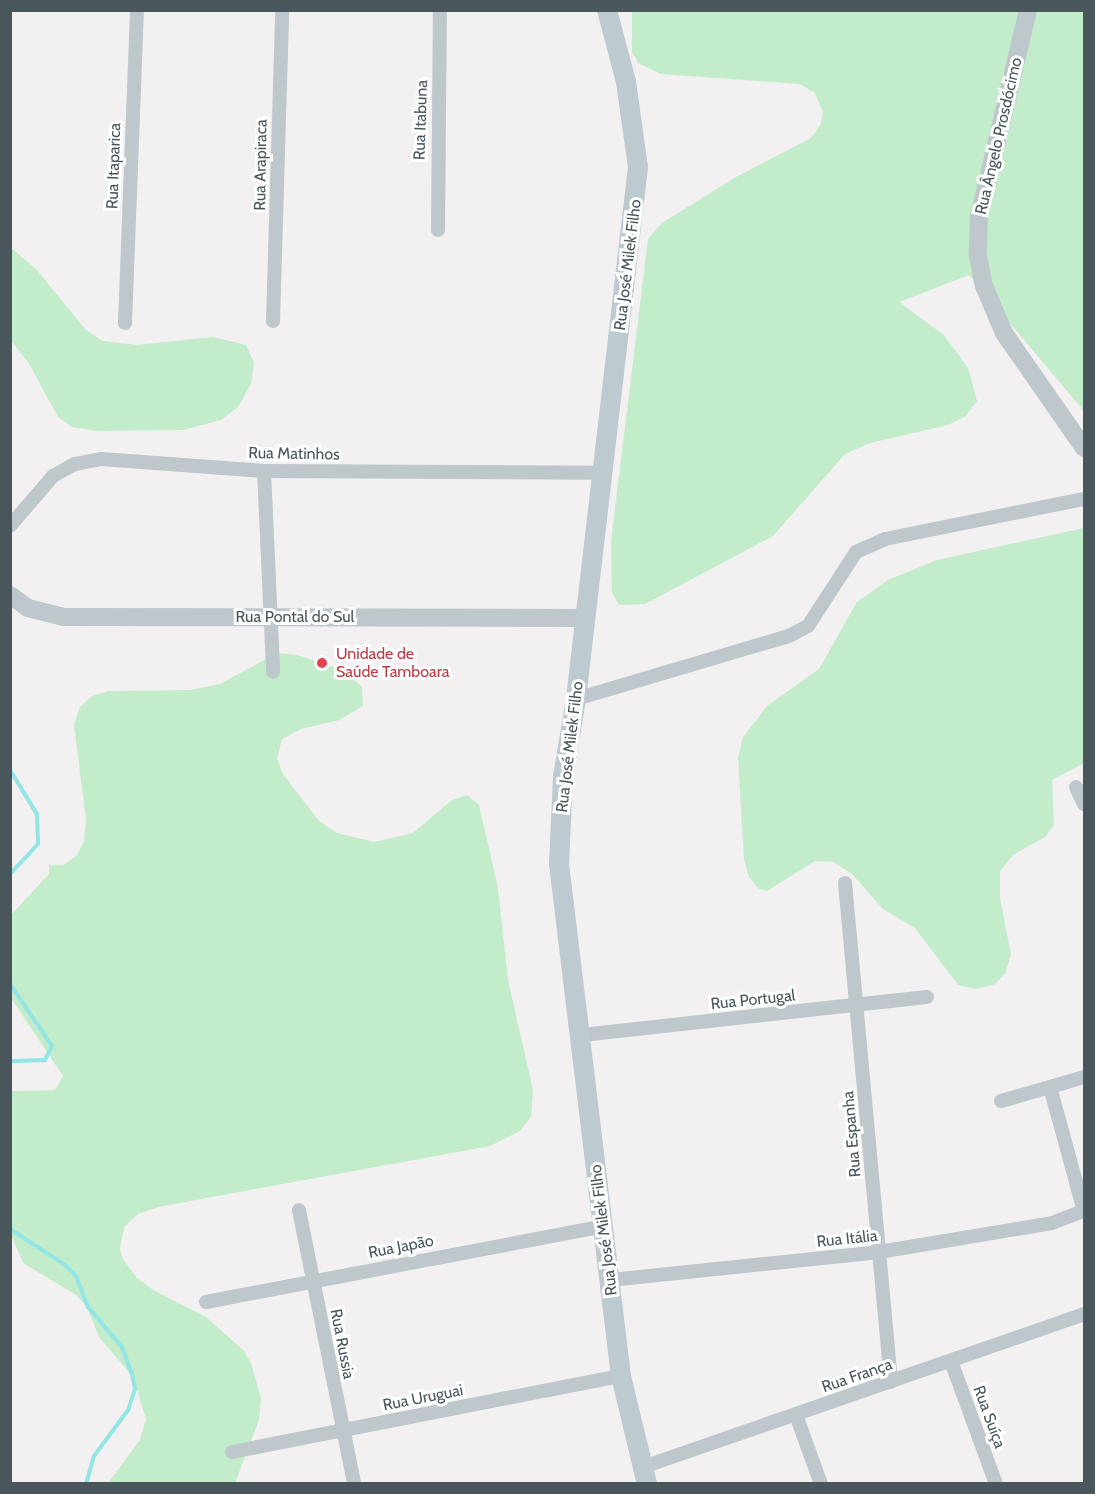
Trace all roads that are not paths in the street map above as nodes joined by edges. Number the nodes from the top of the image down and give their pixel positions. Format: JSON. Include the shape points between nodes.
{"nodes":[{"id":1,"x":137,"y":10,"type":"edge"},
{"id":2,"x":282,"y":10,"type":"edge"},
{"id":3,"x":440,"y":10,"type":"edge"},
{"id":4,"x":607,"y":10,"type":"edge"},
{"id":5,"x":1028,"y":10,"type":"edge"},
{"id":6,"x":438,"y":230,"type":"dead end"},
{"id":7,"x":273,"y":321,"type":"dead end"},
{"id":8,"x":125,"y":323,"type":"dead end"},
{"id":9,"x":1084,"y":448,"type":"edge"},
{"id":10,"x":264,"y":471,"type":"junction"},
{"id":11,"x":603,"y":473,"type":"junction"},
{"id":12,"x":1084,"y":499,"type":"edge"},
{"id":13,"x":10,"y":526,"type":"edge"},
{"id":14,"x":10,"y":596,"type":"edge"},
{"id":15,"x":268,"y":617,"type":"junction"},
{"id":16,"x":585,"y":618,"type":"junction"},
{"id":17,"x":273,"y":672,"type":"dead end"},
{"id":18,"x":576,"y":699,"type":"junction"},
{"id":19,"x":1076,"y":787,"type":"dead end"},
{"id":20,"x":1084,"y":804,"type":"edge"},
{"id":21,"x":845,"y":882,"type":"dead end"},
{"id":22,"x":927,"y":997,"type":"dead end"},
{"id":23,"x":857,"y":1006,"type":"junction"},
{"id":24,"x":582,"y":1035,"type":"junction"},
{"id":25,"x":1084,"y":1077,"type":"edge"},
{"id":26,"x":1050,"y":1087,"type":"junction"},
{"id":27,"x":1001,"y":1101,"type":"dead end"},
{"id":28,"x":299,"y":1210,"type":"dead end"},
{"id":29,"x":1084,"y":1211,"type":"edge"},
{"id":30,"x":603,"y":1226,"type":"junction"},
{"id":31,"x":879,"y":1252,"type":"junction"},
{"id":32,"x":312,"y":1280,"type":"junction"},
{"id":33,"x":610,"y":1280,"type":"junction"},
{"id":34,"x":206,"y":1302,"type":"dead end"},
{"id":35,"x":1084,"y":1314,"type":"edge"},
{"id":36,"x":951,"y":1361,"type":"junction"},
{"id":37,"x":621,"y":1376,"type":"junction"},
{"id":38,"x":891,"y":1382,"type":"junction"},
{"id":39,"x":796,"y":1415,"type":"junction"},
{"id":40,"x":342,"y":1430,"type":"junction"},
{"id":41,"x":232,"y":1452,"type":"dead end"},
{"id":42,"x":644,"y":1476,"type":"edge"},
{"id":43,"x":354,"y":1484,"type":"edge"},
{"id":44,"x":821,"y":1484,"type":"edge"},
{"id":45,"x":996,"y":1484,"type":"edge"}],
"edges":[{"from":1,"to":8,"type":"street","name":"Rua Itaparica"},
{"from":2,"to":7,"type":"street","name":"Rua Arapiraca"},
{"from":3,"to":6,"type":"street","name":"Rua Itabuna","via":[[435,190]]},
{"from":4,"to":11,"type":"main road","name":"Rua José Milek Filho","via":[[626,82],[638,167]]},
{"from":5,"to":9,"type":"street","name":"Rua Ângelo Prosdócimo","via":[[979,218],[978,256],[984,286],[1004,333]]},
{"from":10,"to":11,"type":"street","name":"Rua Matinhos"},
{"from":10,"to":13,"type":"street","name":"Rua Matinhos","via":[[101,459],[75,464],[53,476]]},
{"from":10,"to":15,"type":"street"},
{"from":11,"to":16,"type":"main road","name":"Rua José Milek Filho"},
{"from":12,"to":18,"type":"street","via":[[885,538],[856,552],[808,626],[789,636]]},
{"from":14,"to":15,"type":"street","name":"Rua Pontal do Sul","via":[[28,608],[64,617]]},
{"from":15,"to":16,"type":"street","name":"Rua Pontal do Sul"},
{"from":15,"to":17,"type":"street"},
{"from":16,"to":18,"type":"main road","name":"Rua José Milek Filho"},
{"from":18,"to":24,"type":"main road","name":"Rua José Milek Filho","via":[[562,777],[559,864]]},
{"from":19,"to":20,"type":"street"},
{"from":21,"to":23,"type":"street","name":"Rua Espanha"},
{"from":22,"to":23,"type":"street","name":"Rua Portugal"},
{"from":23,"to":24,"type":"street","name":"Rua Portugal"},
{"from":23,"to":31,"type":"street","name":"Rua Espanha"},
{"from":24,"to":30,"type":"main road","name":"Rua José Milek Filho"},
{"from":25,"to":26,"type":"street"},
{"from":26,"to":27,"type":"street"},
{"from":26,"to":29,"type":"street"},
{"from":28,"to":32,"type":"street","name":"Rua Russia"},
{"from":29,"to":31,"type":"street","name":"Rua Itália","via":[[1053,1223]]},
{"from":30,"to":32,"type":"street","name":"Rua Japão"},
{"from":30,"to":33,"type":"main road","name":"Rua José Milek Filho"},
{"from":31,"to":33,"type":"street","name":"Rua Itália"},
{"from":31,"to":38,"type":"street","name":"Rua Espanha"},
{"from":32,"to":34,"type":"street","name":"Rua Japão"},
{"from":32,"to":40,"type":"street","name":"Rua Russia"},
{"from":33,"to":37,"type":"main road","name":"Rua José Milek Filho"},
{"from":35,"to":36,"type":"street","name":"Rua França"},
{"from":36,"to":38,"type":"street","name":"Rua França"},
{"from":36,"to":45,"type":"street","name":"Rua Suíça"},
{"from":37,"to":40,"type":"street","name":"Rua Uruguai"},
{"from":37,"to":42,"type":"main road","name":"Rua José Milek Filho"},
{"from":38,"to":39,"type":"street","name":"Rua França"},
{"from":39,"to":42,"type":"street","name":"Rua França"},
{"from":39,"to":44,"type":"street"},
{"from":40,"to":41,"type":"street","name":"Rua Uruguai"},
{"from":40,"to":43,"type":"street","name":"Rua Russia"}]}
